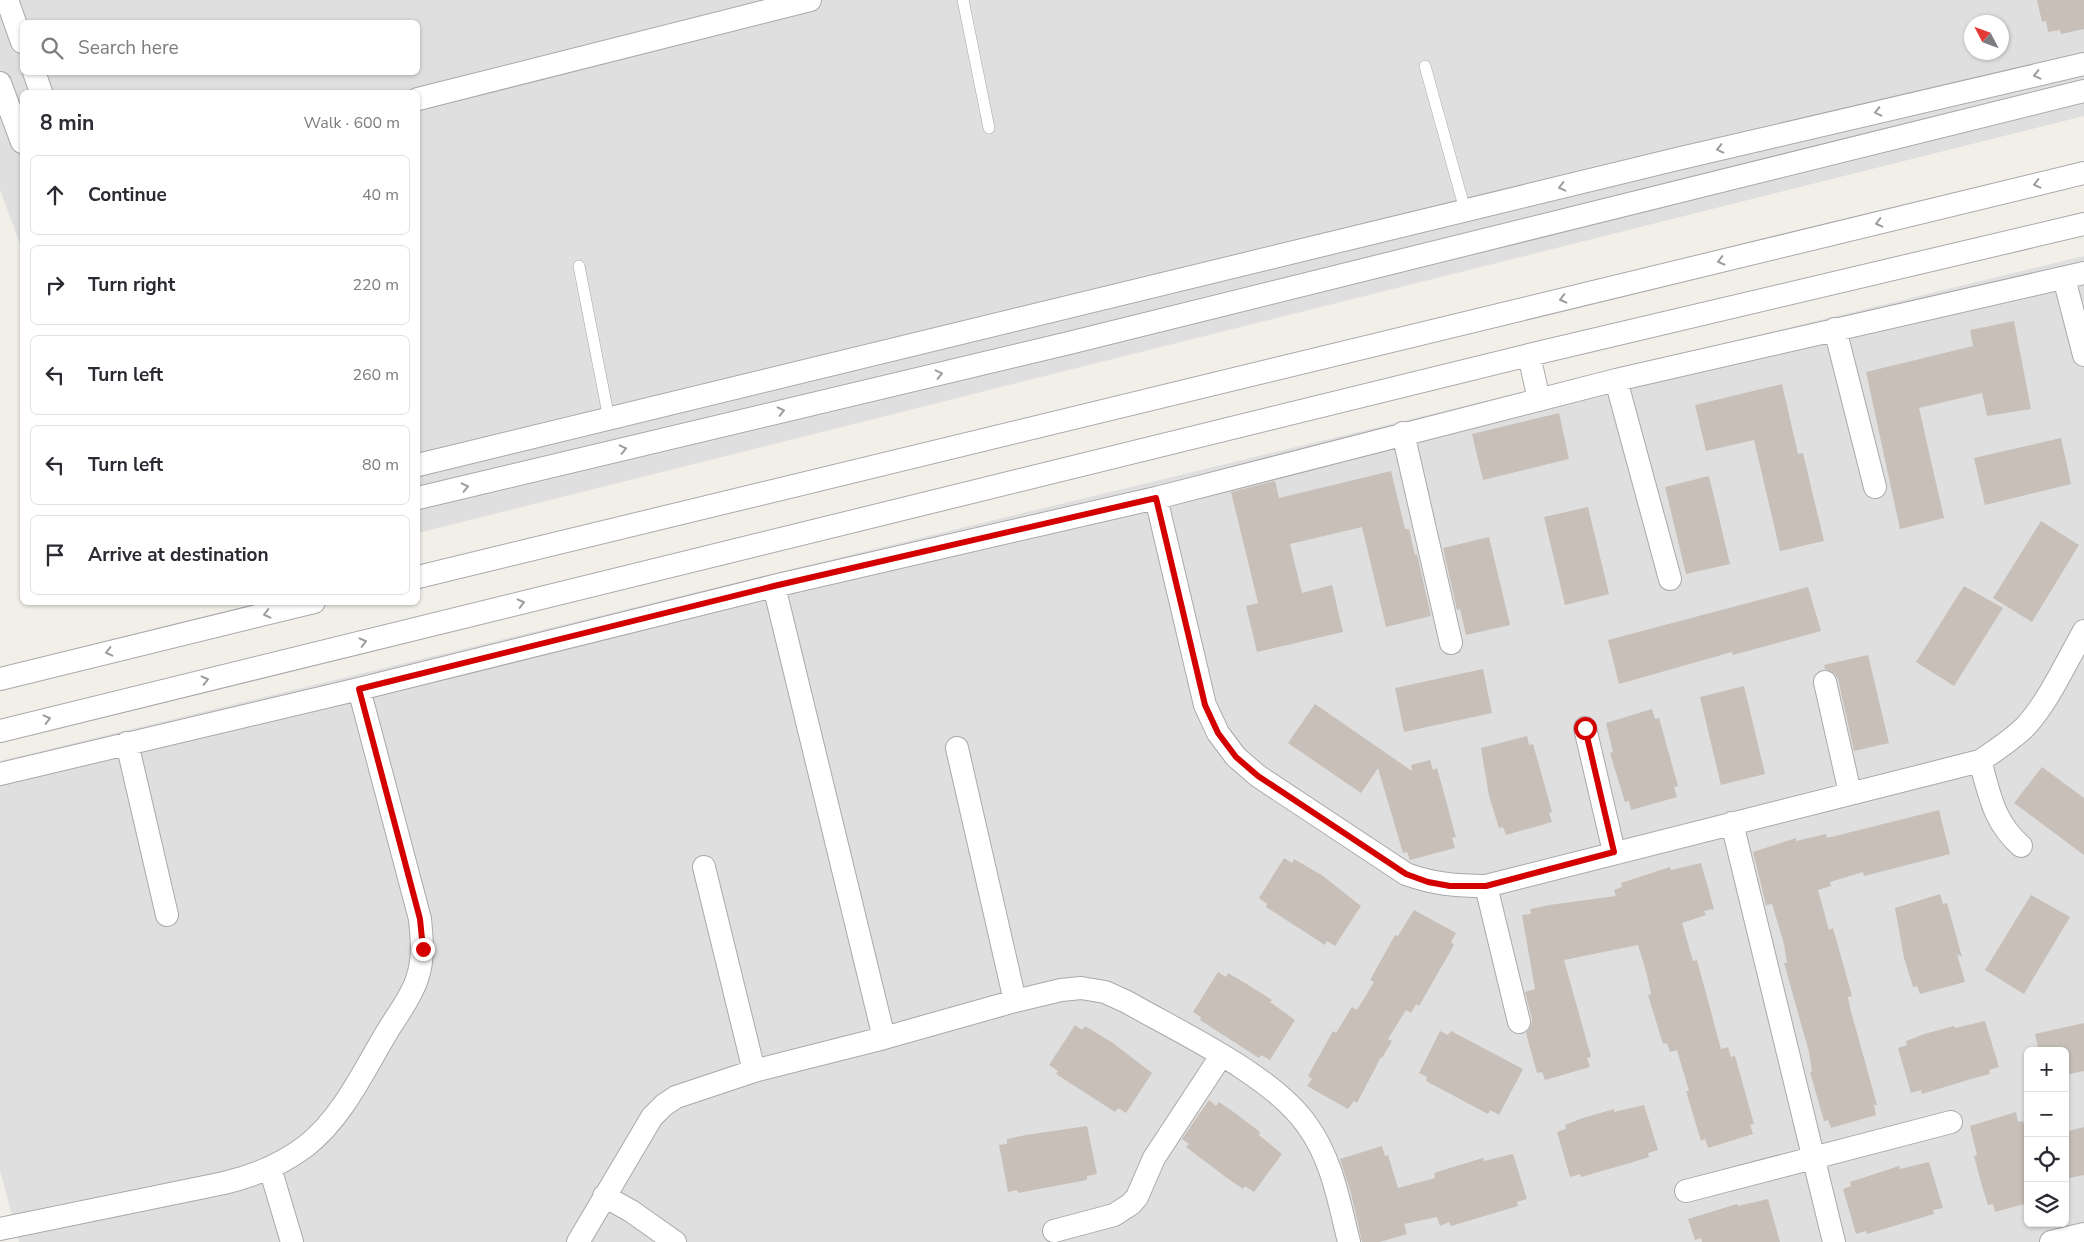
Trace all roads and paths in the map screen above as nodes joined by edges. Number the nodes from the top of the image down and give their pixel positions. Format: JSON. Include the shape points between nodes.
{"nodes":[{"id":1,"x":7,"y":0,"type":"edge"},
{"id":2,"x":810,"y":0,"type":"edge"},
{"id":3,"x":963,"y":0,"type":"edge"},
{"id":4,"x":778,"y":4,"type":"edge"},
{"id":5,"x":20,"y":36,"type":"edge"},
{"id":6,"x":2084,"y":64,"type":"edge"},
{"id":7,"x":1425,"y":66,"type":"dead end"},
{"id":8,"x":35,"y":75,"type":"edge"},
{"id":9,"x":0,"y":83,"type":"edge"},
{"id":10,"x":40,"y":90,"type":"edge"},
{"id":11,"x":2084,"y":91,"type":"edge"},
{"id":12,"x":420,"y":98,"type":"edge"},
{"id":13,"x":989,"y":128,"type":"dead end"},
{"id":14,"x":20,"y":137,"type":"edge"},
{"id":15,"x":2084,"y":173,"type":"edge"},
{"id":16,"x":1465,"y":210,"type":"junction"},
{"id":17,"x":2084,"y":224,"type":"edge"},
{"id":18,"x":579,"y":266,"type":"dead end"},
{"id":19,"x":2074,"y":276,"type":"edge"},
{"id":20,"x":1060,"y":309,"type":"junction"},
{"id":21,"x":1835,"y":329,"type":"junction"},
{"id":22,"x":1069,"y":343,"type":"junction"},
{"id":23,"x":1529,"y":355,"type":"junction"},
{"id":24,"x":2084,"y":355,"type":"edge"},
{"id":25,"x":1616,"y":380,"type":"junction"},
{"id":26,"x":1539,"y":400,"type":"junction"},
{"id":27,"x":609,"y":419,"type":"junction"},
{"id":28,"x":1404,"y":433,"type":"junction"},
{"id":29,"x":420,"y":465,"type":"edge"},
{"id":30,"x":1875,"y":487,"type":"dead end"},
{"id":31,"x":420,"y":498,"type":"edge"},
{"id":32,"x":1156,"y":498,"type":"junction"},
{"id":33,"x":420,"y":577,"type":"edge"},
{"id":34,"x":1670,"y":579,"type":"dead end"},
{"id":35,"x":774,"y":586,"type":"junction"},
{"id":36,"x":302,"y":605,"type":"edge"},
{"id":37,"x":2084,"y":630,"type":"edge"},
{"id":38,"x":1451,"y":643,"type":"dead end"},
{"id":39,"x":0,"y":679,"type":"edge"},
{"id":40,"x":1825,"y":682,"type":"dead end"},
{"id":41,"x":359,"y":689,"type":"junction"},
{"id":42,"x":1585,"y":728,"type":"dead end"},
{"id":43,"x":0,"y":731,"type":"edge"},
{"id":44,"x":128,"y":743,"type":"junction"},
{"id":45,"x":957,"y":748,"type":"dead end"},
{"id":46,"x":1980,"y":761,"type":"junction"},
{"id":47,"x":0,"y":774,"type":"edge"},
{"id":48,"x":1850,"y":793,"type":"junction"},
{"id":49,"x":1732,"y":823,"type":"junction"},
{"id":50,"x":2021,"y":846,"type":"dead end"},
{"id":51,"x":1614,"y":852,"type":"junction"},
{"id":52,"x":704,"y":867,"type":"dead end"},
{"id":53,"x":1486,"y":886,"type":"junction"},
{"id":54,"x":167,"y":915,"type":"dead end"},
{"id":55,"x":1015,"y":1001,"type":"junction"},
{"id":56,"x":1519,"y":1022,"type":"dead end"},
{"id":57,"x":884,"y":1038,"type":"junction"},
{"id":58,"x":1221,"y":1056,"type":"junction"},
{"id":59,"x":754,"y":1071,"type":"junction"},
{"id":60,"x":1951,"y":1122,"type":"dead end"},
{"id":61,"x":1814,"y":1159,"type":"junction"},
{"id":62,"x":270,"y":1168,"type":"junction"},
{"id":63,"x":1686,"y":1191,"type":"dead end"},
{"id":64,"x":604,"y":1196,"type":"junction"},
{"id":65,"x":0,"y":1230,"type":"edge"},
{"id":66,"x":1054,"y":1231,"type":"dead end"},
{"id":67,"x":2084,"y":1234,"type":"edge"},
{"id":68,"x":4,"y":1242,"type":"edge"},
{"id":69,"x":292,"y":1242,"type":"edge"},
{"id":70,"x":578,"y":1242,"type":"edge"},
{"id":71,"x":675,"y":1242,"type":"edge"},
{"id":72,"x":1348,"y":1242,"type":"edge"},
{"id":73,"x":1834,"y":1242,"type":"edge"},
{"id":74,"x":2051,"y":1242,"type":"edge"}],
"edges":[{"from":1,"to":5,"type":"street"},
{"from":2,"to":4,"type":"street"},
{"from":3,"to":13,"type":"lane"},
{"from":4,"to":12,"type":"street"},
{"from":6,"to":16,"type":"street","one_way":true},
{"from":7,"to":16,"type":"lane"},
{"from":8,"to":10,"type":"street"},
{"from":9,"to":14,"type":"street"},
{"from":11,"to":22,"type":"street"},
{"from":15,"to":33,"type":"street","one_way":true},
{"from":16,"to":20,"type":"street"},
{"from":17,"to":23,"type":"street"},
{"from":18,"to":27,"type":"lane"},
{"from":19,"to":21,"type":"street"},
{"from":19,"to":24,"type":"street"},
{"from":20,"to":22,"type":"street"},
{"from":20,"to":27,"type":"street"},
{"from":21,"to":25,"type":"street"},
{"from":21,"to":30,"type":"street"},
{"from":31,"to":22,"type":"street","one_way":true},
{"from":23,"to":26,"type":"street"},
{"from":43,"to":23,"type":"street","one_way":true},
{"from":25,"to":26,"type":"street"},
{"from":25,"to":34,"type":"street"},
{"from":26,"to":28,"type":"street"},
{"from":27,"to":29,"type":"street"},
{"from":28,"to":32,"type":"street"},
{"from":28,"to":38,"type":"street"},
{"from":32,"to":35,"type":"street"},
{"from":32,"to":53,"type":"street","via":[[1205,705],[1218,733],[1236,757],[1258,776],[1406,874],[1450,886]]},
{"from":35,"to":41,"type":"street"},
{"from":35,"to":57,"type":"street"},
{"from":36,"to":39,"type":"street","one_way":true},
{"from":37,"to":46,"type":"street","via":[[2043,702],[2026,725],[2005,745]]},
{"from":40,"to":48,"type":"street"},
{"from":41,"to":44,"type":"street"},
{"from":41,"to":62,"type":"street","via":[[420,919],[422,964],[411,993],[340,1110],[307,1145]]},
{"from":42,"to":51,"type":"street"},
{"from":44,"to":47,"type":"street"},
{"from":44,"to":54,"type":"street"},
{"from":45,"to":55,"type":"street"},
{"from":46,"to":48,"type":"street"},
{"from":46,"to":50,"type":"street","via":[[1999,823]]},
{"from":48,"to":49,"type":"street"},
{"from":49,"to":51,"type":"street"},
{"from":49,"to":61,"type":"street"},
{"from":51,"to":53,"type":"street"},
{"from":52,"to":59,"type":"street"},
{"from":53,"to":56,"type":"street"},
{"from":55,"to":57,"type":"street"},
{"from":55,"to":58,"type":"street","via":[[1061,990],[1081,988],[1105,992]]},
{"from":57,"to":59,"type":"street"},
{"from":58,"to":66,"type":"street","via":[[1154,1158],[1138,1196],[1131,1204],[1114,1215]]},
{"from":58,"to":72,"type":"street","via":[[1265,1083],[1308,1125],[1335,1184]]},
{"from":59,"to":64,"type":"street","via":[[676,1097],[664,1105],[652,1117]]},
{"from":60,"to":61,"type":"street"},
{"from":61,"to":63,"type":"street"},
{"from":61,"to":73,"type":"street"},
{"from":62,"to":65,"type":"street","via":[[224,1183]]},
{"from":62,"to":69,"type":"street"},
{"from":64,"to":70,"type":"street"},
{"from":64,"to":71,"type":"street"},
{"from":65,"to":68,"type":"street"},
{"from":67,"to":74,"type":"street"}]}
